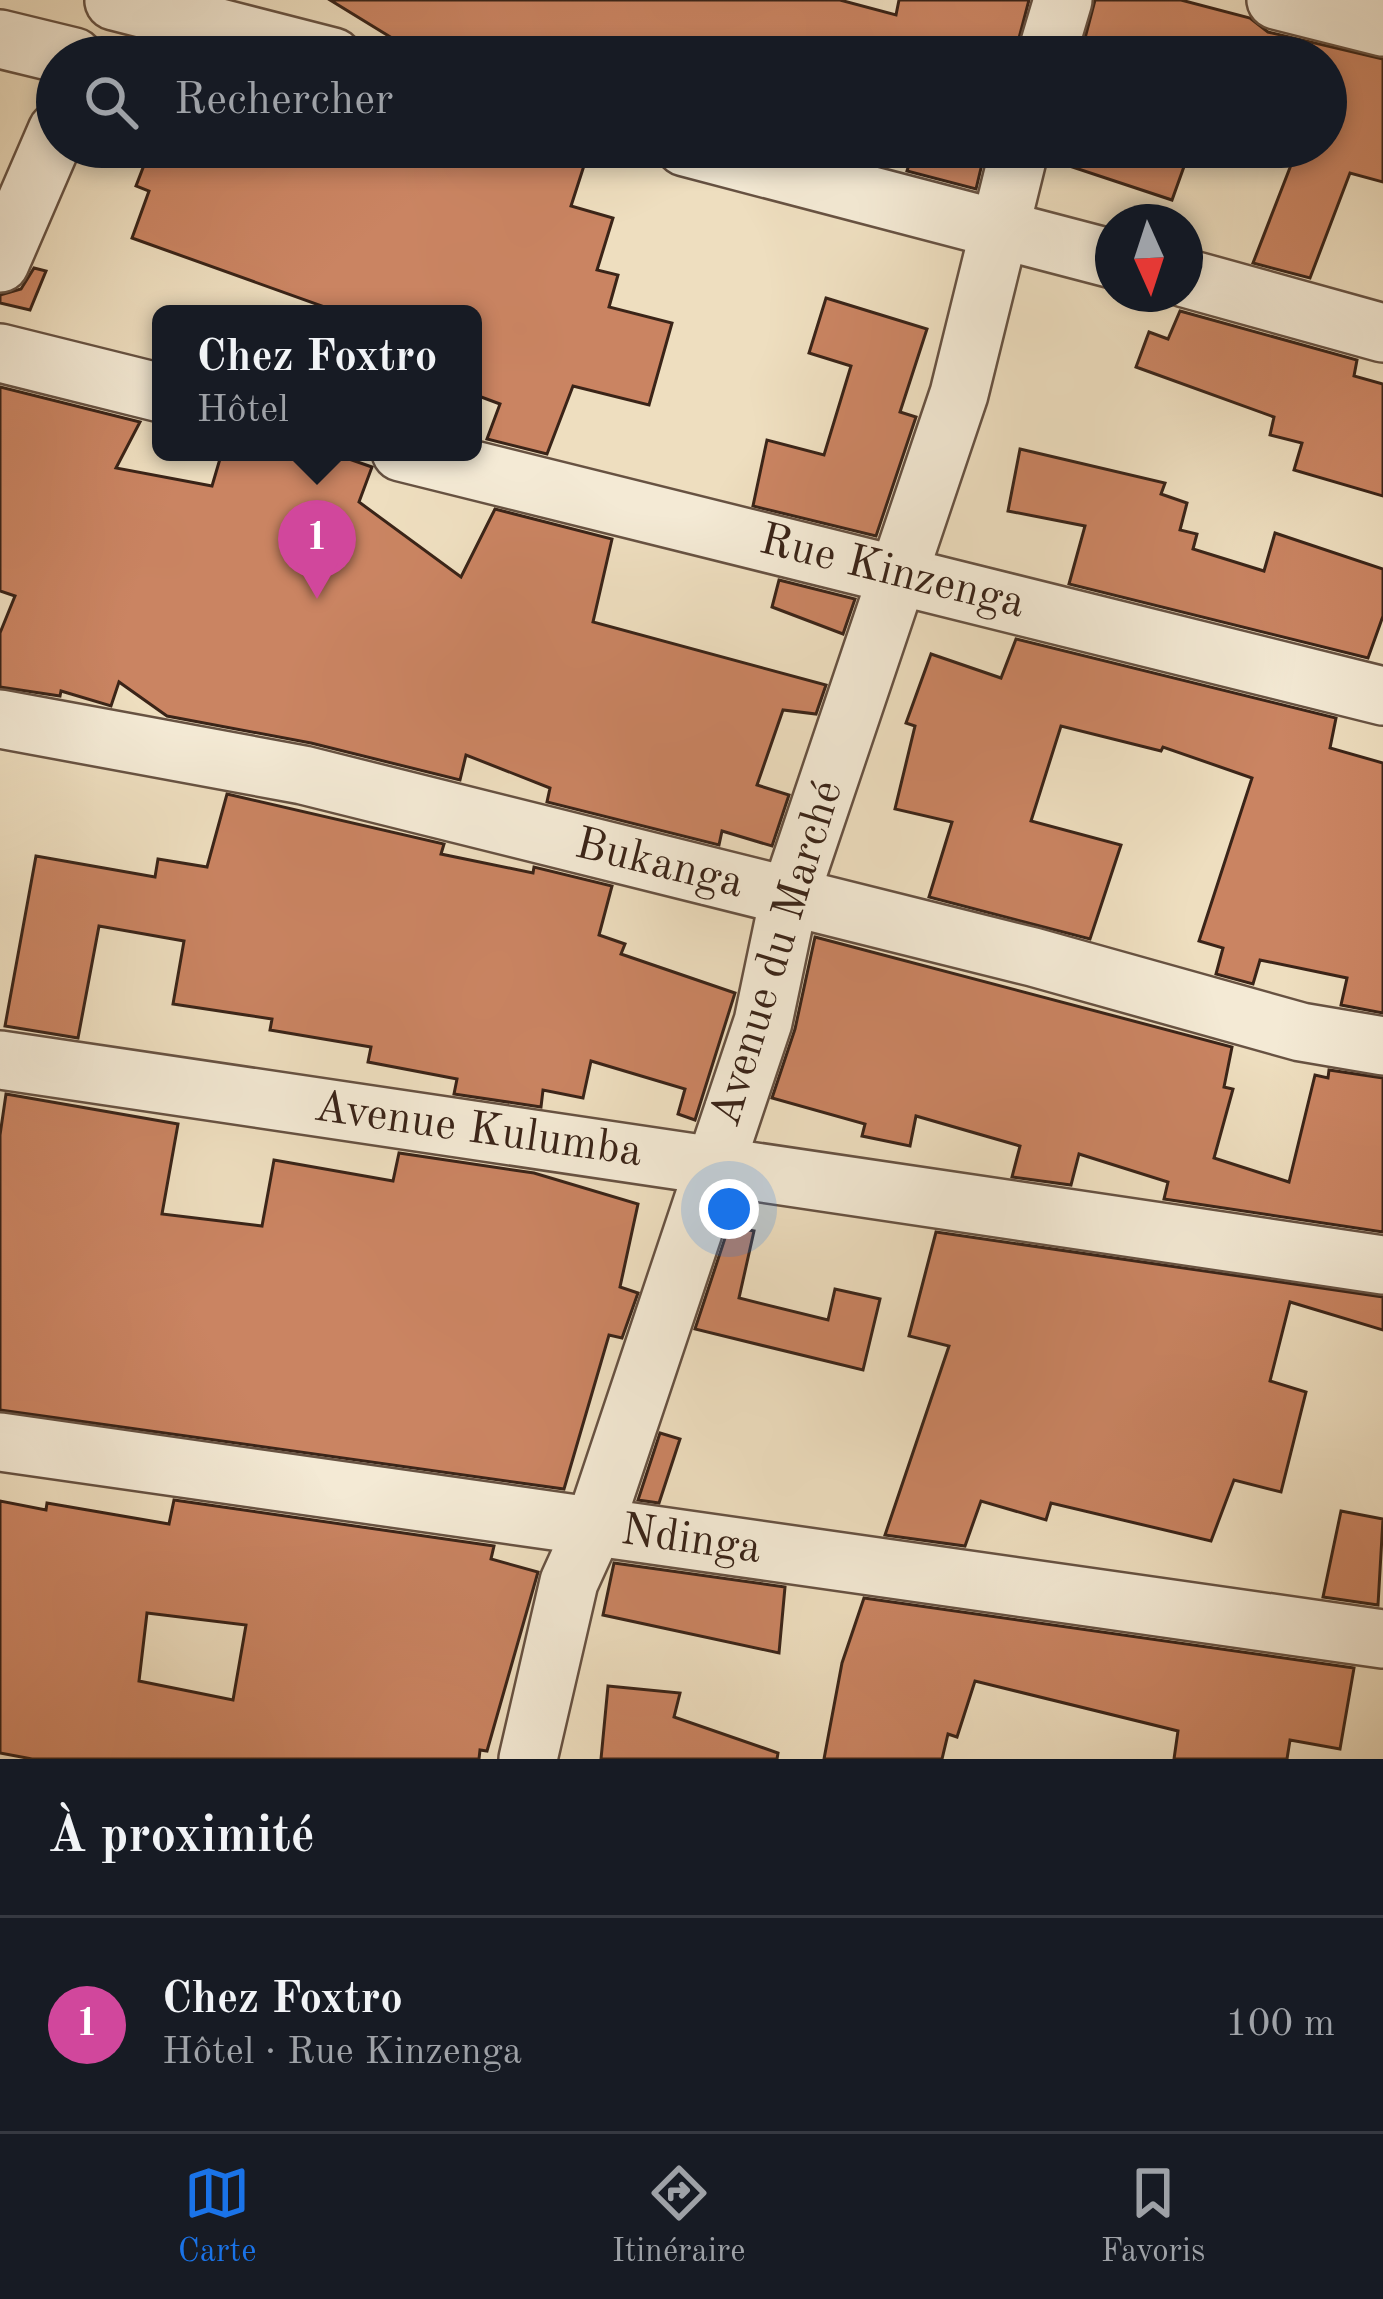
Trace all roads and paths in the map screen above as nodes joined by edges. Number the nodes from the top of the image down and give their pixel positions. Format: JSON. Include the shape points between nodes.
{"nodes":[{"id":1,"x":114,"y":0,"type":"edge"},
{"id":2,"x":1063,"y":0,"type":"edge"},
{"id":3,"x":1276,"y":0,"type":"edge"},
{"id":4,"x":1383,"y":27,"type":"edge"},
{"id":5,"x":98,"y":36,"type":"edge"},
{"id":6,"x":252,"y":36,"type":"edge"},
{"id":7,"x":1052,"y":36,"type":"edge"},
{"id":8,"x":0,"y":39,"type":"edge"},
{"id":9,"x":36,"y":48,"type":"edge"},
{"id":10,"x":41,"y":168,"type":"edge"},
{"id":11,"x":767,"y":168,"type":"edge"},
{"id":12,"x":1015,"y":168,"type":"edge"},
{"id":13,"x":998,"y":227,"type":"junction"},
{"id":14,"x":1095,"y":254,"type":"edge"},
{"id":15,"x":0,"y":263,"type":"edge"},
{"id":16,"x":1203,"y":283,"type":"edge"},
{"id":17,"x":1383,"y":333,"type":"edge"},
{"id":18,"x":0,"y":353,"type":"edge"},
{"id":19,"x":152,"y":391,"type":"edge"},
{"id":20,"x":438,"y":461,"type":"edge"},
{"id":21,"x":898,"y":574,"type":"junction"},
{"id":22,"x":1383,"y":695,"type":"edge"},
{"id":23,"x":0,"y":719,"type":"edge"},
{"id":24,"x":789,"y":898,"type":"junction"},
{"id":25,"x":1383,"y":1046,"type":"edge"},
{"id":26,"x":0,"y":1060,"type":"edge"},
{"id":27,"x":714,"y":1166,"type":"junction"},
{"id":28,"x":1383,"y":1265,"type":"edge"},
{"id":29,"x":0,"y":1442,"type":"edge"},
{"id":30,"x":594,"y":1527,"type":"junction"},
{"id":31,"x":1383,"y":1639,"type":"edge"},
{"id":32,"x":528,"y":1759,"type":"edge"}],
"edges":[{"from":1,"to":5,"type":"street"},
{"from":1,"to":6,"type":"street"},
{"from":2,"to":7,"type":"street"},
{"from":3,"to":4,"type":"street"},
{"from":8,"to":9,"type":"street"},
{"from":10,"to":15,"type":"street"},
{"from":11,"to":13,"type":"street"},
{"from":12,"to":13,"type":"street","name":"Avenue du Marché"},
{"from":13,"to":14,"type":"street"},
{"from":13,"to":21,"type":"street","name":"Avenue du Marché","via":[[959,394]]},
{"from":16,"to":17,"type":"street"},
{"from":18,"to":19,"type":"street"},
{"from":20,"to":21,"type":"street","name":"Rue Kinzenga"},
{"from":21,"to":22,"type":"street","name":"Rue Kinzenga"},
{"from":21,"to":24,"type":"street","name":"Avenue du Marché"},
{"from":23,"to":24,"type":"street","name":"Bukanga","via":[[303,775]]},
{"from":24,"to":25,"type":"street","name":"Bukanga","via":[[1301,1032]]},
{"from":24,"to":27,"type":"street","name":"Avenue du Marché","via":[[764,1022]]},
{"from":26,"to":27,"type":"street","name":"Avenue Kulumba"},
{"from":27,"to":28,"type":"street","name":"Avenue Kulumba"},
{"from":27,"to":30,"type":"street","name":"Avenue du Marché"},
{"from":29,"to":30,"type":"street","name":"Ndinga"},
{"from":30,"to":31,"type":"street","name":"Ndinga"},
{"from":30,"to":32,"type":"street","name":"Avenue du Marché","via":[[568,1582]]}]}
